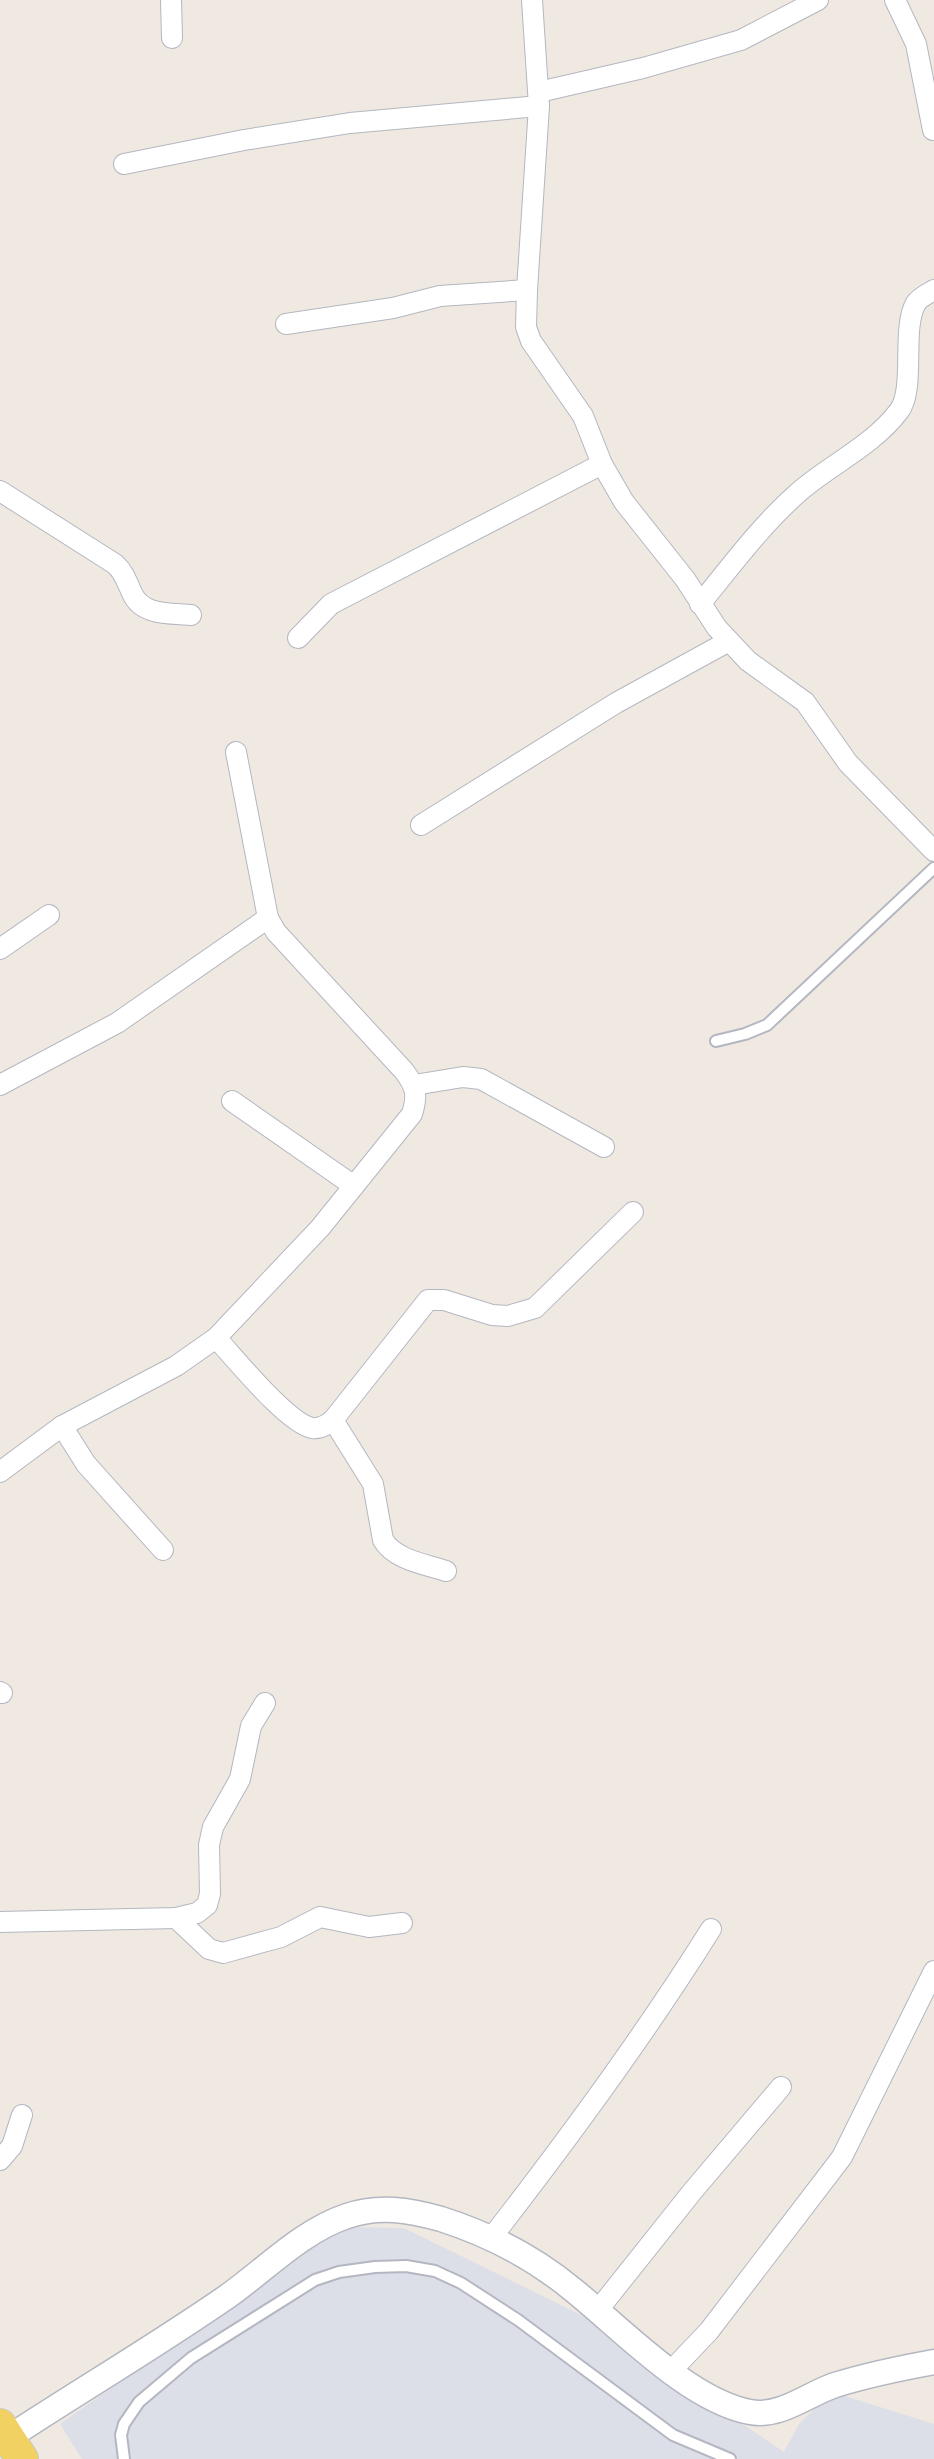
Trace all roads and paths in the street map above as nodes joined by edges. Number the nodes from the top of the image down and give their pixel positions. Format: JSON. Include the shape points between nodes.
{"nodes":[{"id":1,"x":171,"y":0,"type":"edge"},
{"id":2,"x":532,"y":0,"type":"edge"},
{"id":3,"x":818,"y":0,"type":"edge"},
{"id":4,"x":895,"y":0,"type":"edge"},
{"id":5,"x":172,"y":38,"type":"dead end"},
{"id":6,"x":539,"y":99,"type":"junction"},
{"id":7,"x":933,"y":130,"type":"edge"},
{"id":8,"x":124,"y":164,"type":"dead end"},
{"id":9,"x":527,"y":290,"type":"junction"},
{"id":10,"x":934,"y":290,"type":"edge"},
{"id":11,"x":286,"y":324,"type":"dead end"},
{"id":12,"x":602,"y":464,"type":"junction"},
{"id":13,"x":0,"y":491,"type":"edge"},
{"id":14,"x":700,"y":604,"type":"junction"},
{"id":15,"x":191,"y":615,"type":"dead end"},
{"id":16,"x":298,"y":638,"type":"dead end"},
{"id":17,"x":729,"y":640,"type":"junction"},
{"id":18,"x":236,"y":752,"type":"dead end"},
{"id":19,"x":421,"y":825,"type":"dead end"},
{"id":20,"x":934,"y":851,"type":"edge"},
{"id":21,"x":934,"y":868,"type":"edge"},
{"id":22,"x":49,"y":915,"type":"dead end"},
{"id":23,"x":268,"y":918,"type":"junction"},
{"id":24,"x":0,"y":949,"type":"edge"},
{"id":25,"x":716,"y":1041,"type":"dead end"},
{"id":26,"x":0,"y":1085,"type":"edge"},
{"id":27,"x":414,"y":1085,"type":"junction"},
{"id":28,"x":232,"y":1101,"type":"dead end"},
{"id":29,"x":604,"y":1147,"type":"dead end"},
{"id":30,"x":354,"y":1186,"type":"junction"},
{"id":31,"x":633,"y":1212,"type":"dead end"},
{"id":32,"x":216,"y":1338,"type":"junction"},
{"id":33,"x":333,"y":1420,"type":"junction"},
{"id":34,"x":62,"y":1426,"type":"junction"},
{"id":35,"x":0,"y":1472,"type":"edge"},
{"id":36,"x":163,"y":1550,"type":"dead end"},
{"id":37,"x":446,"y":1571,"type":"dead end"},
{"id":38,"x":265,"y":1703,"type":"dead end"},
{"id":39,"x":176,"y":1918,"type":"junction"},
{"id":40,"x":0,"y":1922,"type":"edge"},
{"id":41,"x":402,"y":1923,"type":"dead end"},
{"id":42,"x":711,"y":1929,"type":"dead end"},
{"id":43,"x":934,"y":1971,"type":"edge"},
{"id":44,"x":781,"y":2087,"type":"dead end"},
{"id":45,"x":22,"y":2115,"type":"dead end"},
{"id":46,"x":0,"y":2160,"type":"edge"},
{"id":47,"x":492,"y":2237,"type":"junction"},
{"id":48,"x":598,"y":2310,"type":"junction"},
{"id":49,"x":934,"y":2362,"type":"edge"},
{"id":50,"x":671,"y":2371,"type":"junction"},
{"id":51,"x":10,"y":2441,"type":"edge"},
{"id":52,"x":124,"y":2459,"type":"edge"},
{"id":53,"x":730,"y":2459,"type":"edge"}],
"edges":[{"from":1,"to":5,"type":"street"},
{"from":2,"to":6,"type":"street"},
{"from":3,"to":6,"type":"street","via":[[741,40]]},
{"from":4,"to":7,"type":"street","via":[[916,44]]},
{"from":6,"to":8,"type":"street","via":[[350,123]]},
{"from":6,"to":9,"type":"street"},
{"from":9,"to":11,"type":"street","via":[[440,296],[393,308]]},
{"from":9,"to":12,"type":"street","via":[[526,327],[531,341],[583,416]]},
{"from":10,"to":14,"type":"street","via":[[916,302],[910,322],[902,409],[874,439],[802,489],[768,520]]},
{"from":12,"to":14,"type":"street","via":[[624,501]]},
{"from":12,"to":16,"type":"street","via":[[331,604]]},
{"from":13,"to":15,"type":"street","via":[[115,564],[141,606],[151,612]]},
{"from":14,"to":17,"type":"street"},
{"from":17,"to":19,"type":"street","via":[[616,703]]},
{"from":17,"to":20,"type":"street","via":[[766,676],[805,702],[848,763]]},
{"from":18,"to":23,"type":"street"},
{"from":21,"to":25,"type":"lane","via":[[767,1025]]},
{"from":22,"to":24,"type":"street"},
{"from":23,"to":26,"type":"street","via":[[117,1023]]},
{"from":23,"to":27,"type":"street","via":[[276,932]]},
{"from":27,"to":29,"type":"street","via":[[463,1077],[481,1079]]},
{"from":27,"to":30,"type":"street","via":[[417,1098],[412,1114]]},
{"from":28,"to":30,"type":"street"},
{"from":30,"to":32,"type":"street","via":[[320,1228]]},
{"from":31,"to":33,"type":"street","via":[[535,1308],[508,1316],[492,1315],[444,1300],[428,1300]]},
{"from":32,"to":33,"type":"street","via":[[299,1421],[312,1428]]},
{"from":32,"to":34,"type":"street","via":[[176,1366]]},
{"from":33,"to":37,"type":"street","via":[[373,1484],[383,1540],[388,1548]]},
{"from":34,"to":35,"type":"street"},
{"from":34,"to":36,"type":"street","via":[[86,1464]]},
{"from":38,"to":39,"type":"street","via":[[251,1726],[240,1779],[213,1827],[207,1905],[197,1913]]},
{"from":39,"to":40,"type":"street"},
{"from":39,"to":41,"type":"street","via":[[209,1949],[223,1953],[281,1937],[320,1917],[369,1928]]},
{"from":42,"to":47,"type":"street","via":[[554,2157]]},
{"from":43,"to":50,"type":"street","via":[[842,2157],[716,2322]]},
{"from":44,"to":48,"type":"street"},
{"from":45,"to":46,"type":"street","via":[[12,2146]]},
{"from":47,"to":48,"type":"street","via":[[569,2286]]},
{"from":47,"to":51,"type":"street","via":[[394,2208],[347,2215],[318,2229],[228,2296]]},
{"from":48,"to":50,"type":"street","via":[[651,2359]]},
{"from":49,"to":50,"type":"street","via":[[834,2386],[764,2413],[725,2404]]},
{"from":52,"to":53,"type":"lane","via":[[124,2424],[139,2402],[169,2375],[315,2280],[375,2266],[435,2271],[461,2283],[674,2435]]}]}
